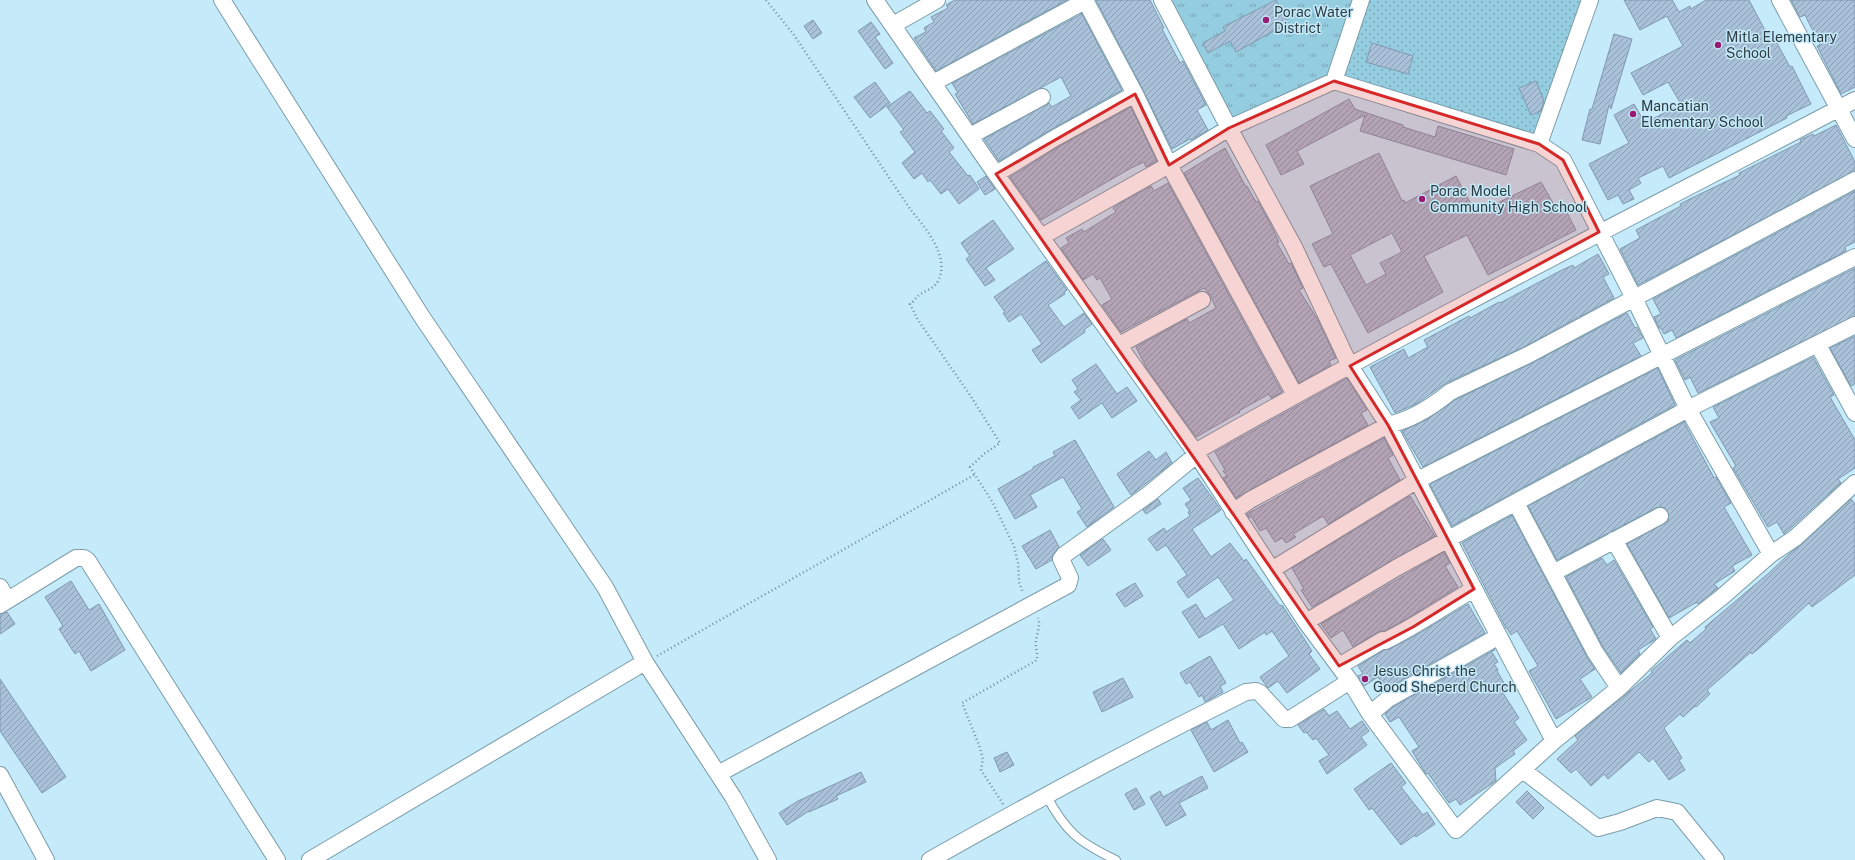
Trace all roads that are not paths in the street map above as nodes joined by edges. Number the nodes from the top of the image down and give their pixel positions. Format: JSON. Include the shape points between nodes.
{"nodes":[{"id":1,"x":222,"y":0,"type":"edge"},
{"id":2,"x":875,"y":0,"type":"edge"},
{"id":3,"x":936,"y":0,"type":"edge"},
{"id":4,"x":1085,"y":0,"type":"edge"},
{"id":5,"x":1162,"y":0,"type":"edge"},
{"id":6,"x":1361,"y":0,"type":"edge"},
{"id":7,"x":1590,"y":0,"type":"edge"},
{"id":8,"x":1780,"y":0,"type":"edge"},
{"id":9,"x":893,"y":25,"type":"junction"},
{"id":10,"x":1334,"y":81,"type":"junction"},
{"id":11,"x":933,"y":83,"type":"junction"},
{"id":12,"x":1135,"y":94,"type":"junction"},
{"id":13,"x":1042,"y":97,"type":"dead end"},
{"id":14,"x":1855,"y":100,"type":"edge"},
{"id":15,"x":1838,"y":109,"type":"junction"},
{"id":16,"x":1229,"y":128,"type":"junction"},
{"id":17,"x":970,"y":136,"type":"junction"},
{"id":18,"x":1855,"y":139,"type":"edge"},
{"id":19,"x":1538,"y":144,"type":"junction"},
{"id":20,"x":1169,"y":165,"type":"junction"},
{"id":21,"x":996,"y":174,"type":"junction"},
{"id":22,"x":1855,"y":180,"type":"edge"},
{"id":23,"x":1599,"y":232,"type":"junction"},
{"id":24,"x":1041,"y":237,"type":"junction"},
{"id":25,"x":1855,"y":257,"type":"edge"},
{"id":26,"x":1634,"y":298,"type":"junction"},
{"id":27,"x":1202,"y":300,"type":"dead end"},
{"id":28,"x":1855,"y":325,"type":"edge"},
{"id":29,"x":1119,"y":345,"type":"junction"},
{"id":30,"x":1818,"y":345,"type":"junction"},
{"id":31,"x":1663,"y":356,"type":"junction"},
{"id":32,"x":1350,"y":366,"type":"junction"},
{"id":33,"x":1294,"y":395,"type":"junction"},
{"id":34,"x":1688,"y":409,"type":"junction"},
{"id":35,"x":1855,"y":413,"type":"edge"},
{"id":36,"x":1388,"y":425,"type":"junction"},
{"id":37,"x":1195,"y":454,"type":"junction"},
{"id":38,"x":1416,"y":481,"type":"junction"},
{"id":39,"x":1855,"y":483,"type":"edge"},
{"id":40,"x":1516,"y":503,"type":"junction"},
{"id":41,"x":1233,"y":512,"type":"junction"},
{"id":42,"x":1660,"y":516,"type":"dead end"},
{"id":43,"x":1447,"y":539,"type":"junction"},
{"id":44,"x":1614,"y":540,"type":"junction"},
{"id":45,"x":1771,"y":554,"type":"junction"},
{"id":46,"x":1273,"y":569,"type":"junction"},
{"id":47,"x":1553,"y":573,"type":"junction"},
{"id":48,"x":1474,"y":589,"type":"junction"},
{"id":49,"x":2,"y":597,"type":"edge"},
{"id":50,"x":1306,"y":622,"type":"junction"},
{"id":51,"x":1499,"y":636,"type":"junction"},
{"id":52,"x":1670,"y":638,"type":"junction"},
{"id":53,"x":645,"y":662,"type":"junction"},
{"id":54,"x":1339,"y":666,"type":"junction"},
{"id":55,"x":1350,"y":681,"type":"junction"},
{"id":56,"x":1619,"y":688,"type":"junction"},
{"id":57,"x":1370,"y":714,"type":"junction"},
{"id":58,"x":1554,"y":741,"type":"junction"},
{"id":59,"x":1523,"y":770,"type":"junction"},
{"id":60,"x":718,"y":774,"type":"junction"},
{"id":61,"x":0,"y":775,"type":"edge"},
{"id":62,"x":1046,"y":795,"type":"junction"},
{"id":63,"x":46,"y":860,"type":"edge"},
{"id":64,"x":276,"y":860,"type":"edge"},
{"id":65,"x":310,"y":860,"type":"edge"},
{"id":66,"x":768,"y":860,"type":"edge"},
{"id":67,"x":930,"y":860,"type":"edge"},
{"id":68,"x":1116,"y":860,"type":"edge"},
{"id":69,"x":1716,"y":860,"type":"edge"}],
"edges":[{"from":1,"to":53,"type":"street","via":[[422,317],[605,587]]},
{"from":2,"to":9,"type":"street"},
{"from":3,"to":9,"type":"street"},
{"from":4,"to":11,"type":"street"},
{"from":4,"to":12,"type":"street"},
{"from":5,"to":16,"type":"street"},
{"from":6,"to":10,"type":"street"},
{"from":7,"to":19,"type":"street"},
{"from":8,"to":15,"type":"street"},
{"from":9,"to":11,"type":"street"},
{"from":10,"to":16,"type":"street"},
{"from":10,"to":19,"type":"street"},
{"from":11,"to":17,"type":"street"},
{"from":12,"to":20,"type":"street"},
{"from":12,"to":21,"type":"street"},
{"from":13,"to":17,"type":"street"},
{"from":14,"to":15,"type":"street"},
{"from":15,"to":18,"type":"street"},
{"from":15,"to":23,"type":"street"},
{"from":16,"to":20,"type":"street"},
{"from":16,"to":32,"type":"street","via":[[1294,247]]},
{"from":17,"to":21,"type":"street"},
{"from":19,"to":23,"type":"street","via":[[1563,160]]},
{"from":20,"to":24,"type":"street"},
{"from":20,"to":33,"type":"street"},
{"from":21,"to":24,"type":"street"},
{"from":22,"to":26,"type":"street"},
{"from":23,"to":26,"type":"street"},
{"from":23,"to":32,"type":"street"},
{"from":24,"to":29,"type":"street"},
{"from":25,"to":31,"type":"street"},
{"from":26,"to":31,"type":"street"},
{"from":26,"to":36,"type":"street","via":[[1528,355],[1450,392],[1440,401],[1400,422]]},
{"from":27,"to":29,"type":"street"},
{"from":28,"to":30,"type":"street"},
{"from":29,"to":37,"type":"street"},
{"from":30,"to":34,"type":"street"},
{"from":30,"to":35,"type":"street"},
{"from":31,"to":34,"type":"street"},
{"from":31,"to":38,"type":"street"},
{"from":32,"to":33,"type":"street"},
{"from":32,"to":36,"type":"street"},
{"from":33,"to":37,"type":"street"},
{"from":34,"to":40,"type":"street"},
{"from":34,"to":45,"type":"street"},
{"from":36,"to":38,"type":"street"},
{"from":36,"to":41,"type":"street","via":[[1257,496]]},
{"from":37,"to":41,"type":"street"},
{"from":37,"to":60,"type":"street","via":[[1149,494],[1064,555],[1062,563],[1070,578],[1068,585]]},
{"from":38,"to":43,"type":"street"},
{"from":38,"to":46,"type":"street"},
{"from":39,"to":45,"type":"street","via":[[1795,538]]},
{"from":40,"to":43,"type":"street"},
{"from":40,"to":47,"type":"street"},
{"from":41,"to":46,"type":"street"},
{"from":42,"to":44,"type":"street"},
{"from":43,"to":48,"type":"street"},
{"from":43,"to":50,"type":"street"},
{"from":44,"to":47,"type":"street"},
{"from":44,"to":52,"type":"street"},
{"from":45,"to":52,"type":"street"},
{"from":46,"to":50,"type":"street"},
{"from":47,"to":56,"type":"street","via":[[1595,652]]},
{"from":48,"to":51,"type":"street"},
{"from":48,"to":54,"type":"street","via":[[1428,615],[1413,627],[1383,640]]},
{"from":49,"to":64,"type":"street","via":[[76,558],[88,561]]},
{"from":50,"to":54,"type":"street"},
{"from":51,"to":57,"type":"street","via":[[1388,699]]},
{"from":51,"to":58,"type":"street"},
{"from":52,"to":56,"type":"street"},
{"from":53,"to":60,"type":"street"},
{"from":53,"to":65,"type":"street"},
{"from":54,"to":55,"type":"street"},
{"from":55,"to":57,"type":"street"},
{"from":55,"to":62,"type":"street","via":[[1290,719],[1284,718],[1260,693],[1246,692],[1160,734]]},
{"from":56,"to":58,"type":"street"},
{"from":57,"to":59,"type":"street","via":[[1456,830]]},
{"from":58,"to":59,"type":"street"},
{"from":59,"to":69,"type":"street","via":[[1598,828],[1657,808],[1677,812]]},
{"from":60,"to":66,"type":"street"},
{"from":61,"to":63,"type":"street"},
{"from":62,"to":67,"type":"street"},
{"from":62,"to":68,"type":"lane","via":[[1056,815],[1077,839]]}]}
